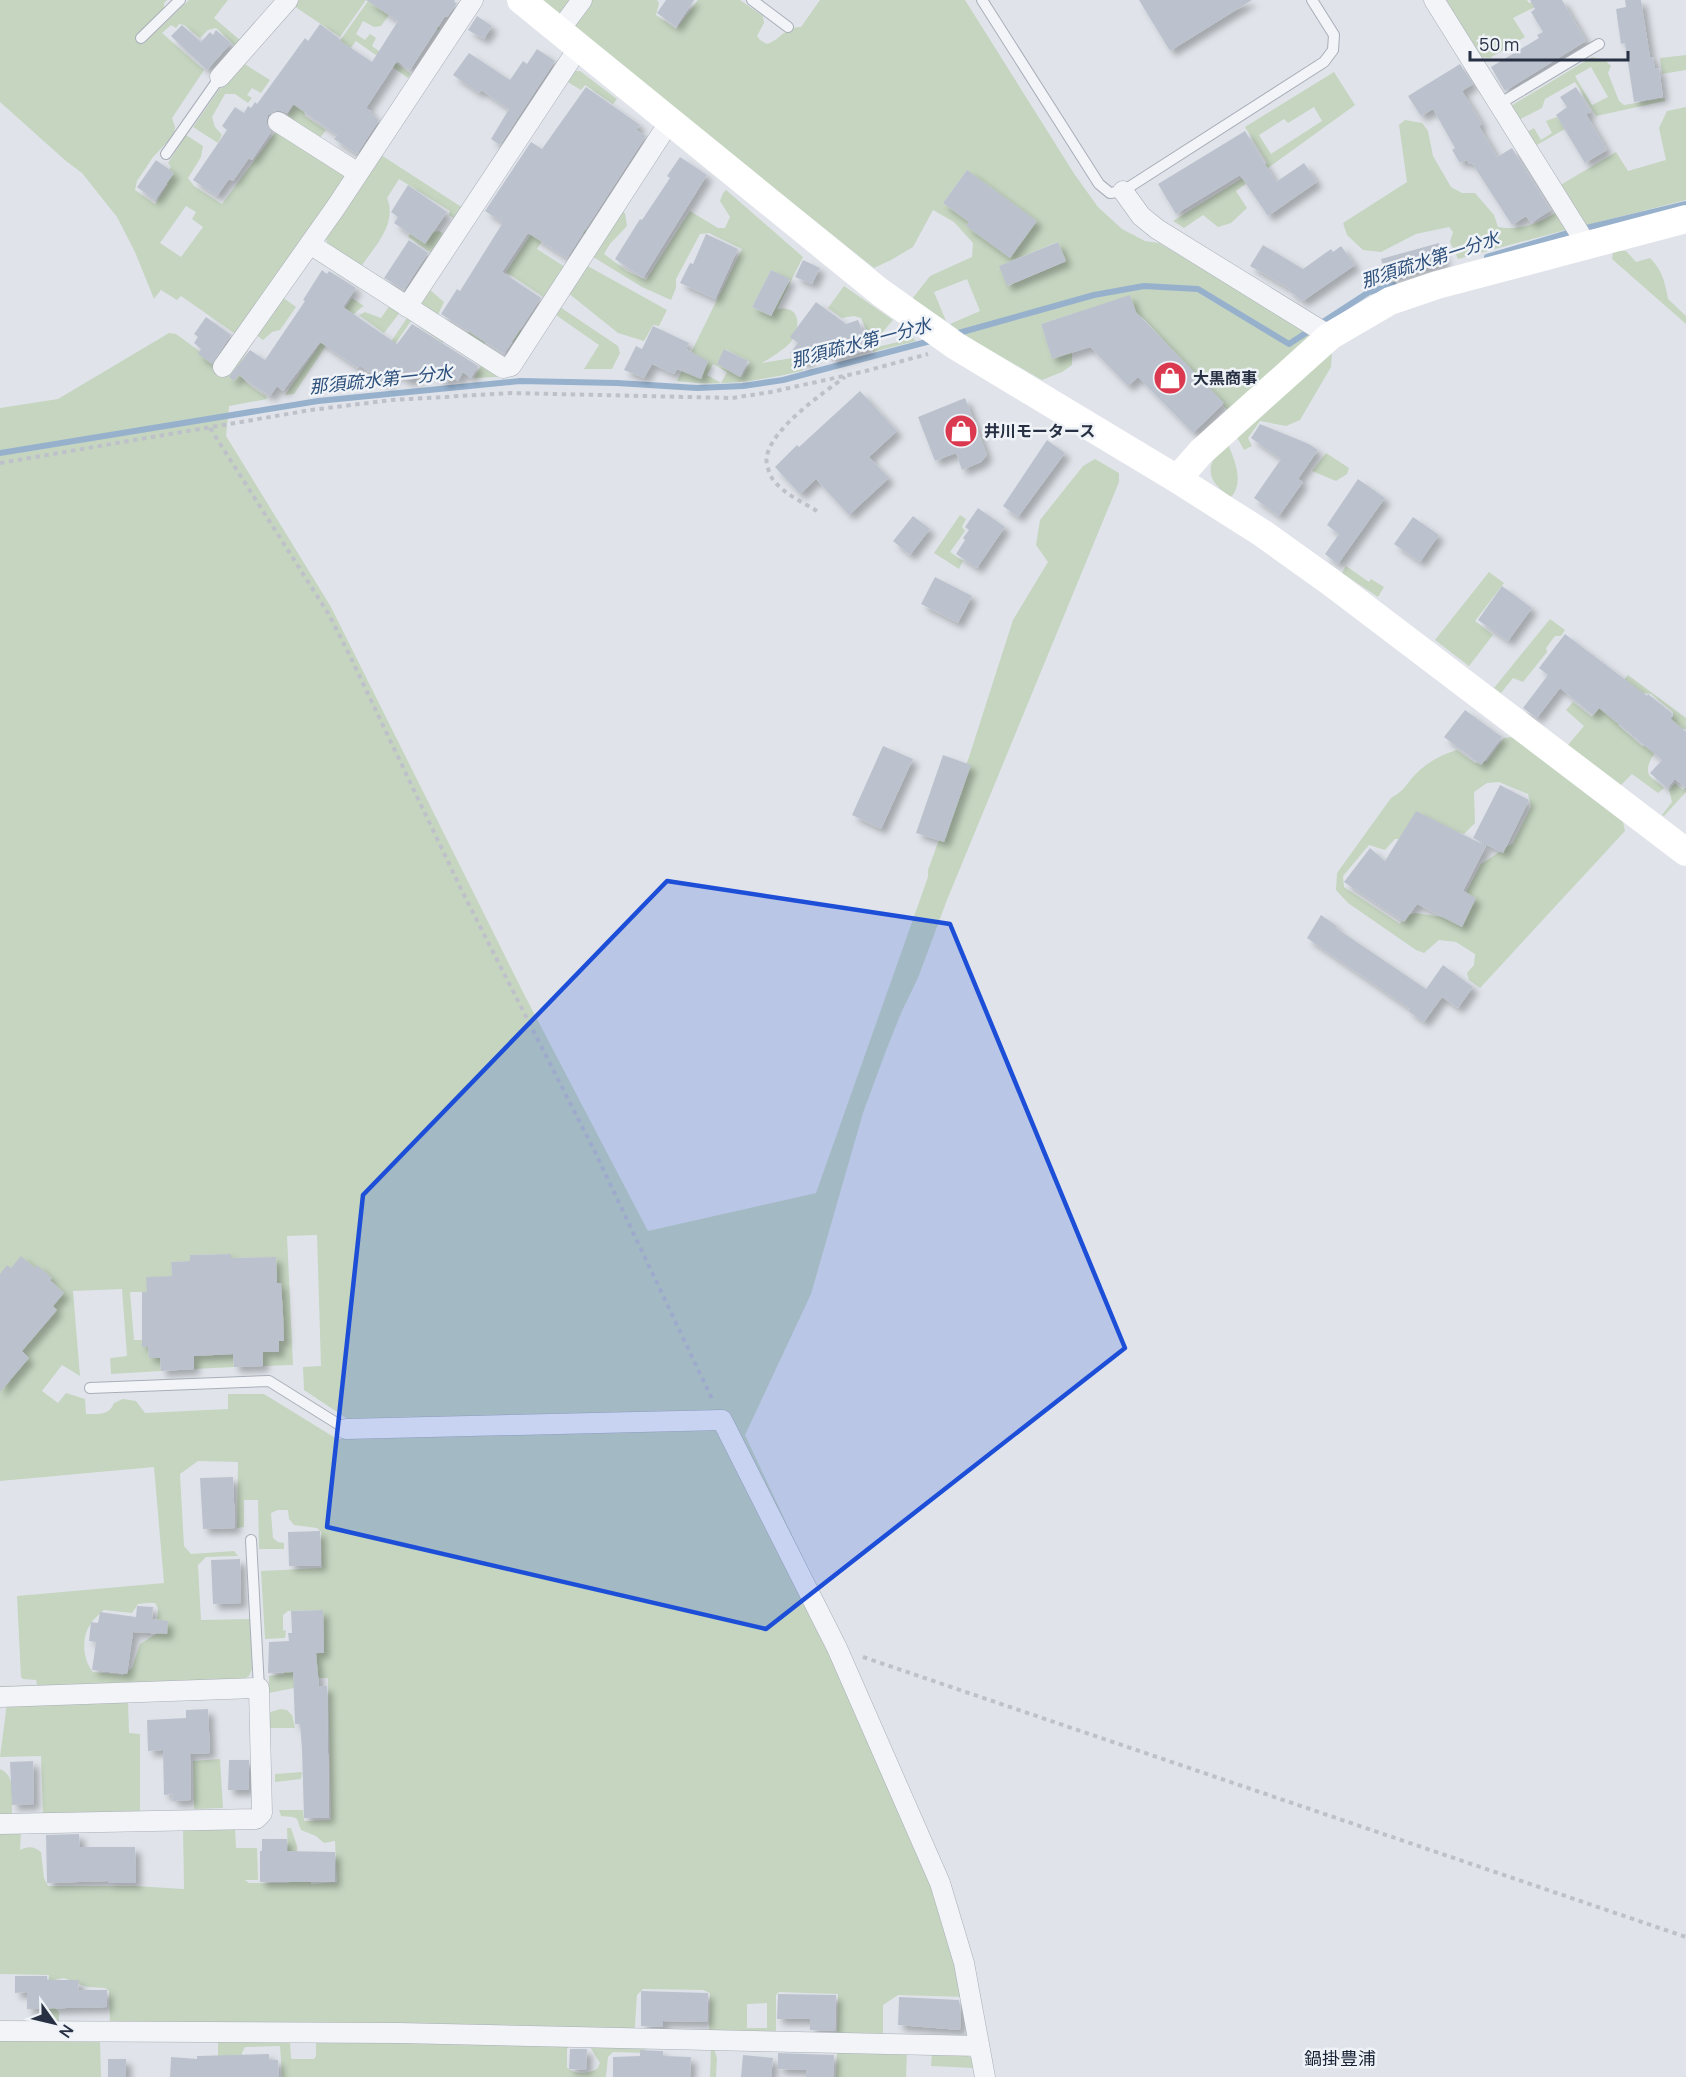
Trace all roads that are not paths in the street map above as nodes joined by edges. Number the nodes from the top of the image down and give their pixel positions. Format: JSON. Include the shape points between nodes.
{"nodes":[{"id":1,"x":180,"y":0,"type":"edge"},
{"id":2,"x":288,"y":0,"type":"edge"},
{"id":3,"x":473,"y":0,"type":"edge"},
{"id":4,"x":521,"y":0,"type":"edge"},
{"id":5,"x":582,"y":0,"type":"edge"},
{"id":6,"x":752,"y":0,"type":"edge"},
{"id":7,"x":982,"y":0,"type":"edge"},
{"id":8,"x":1312,"y":0,"type":"edge"},
{"id":9,"x":1434,"y":0,"type":"edge"},
{"id":10,"x":788,"y":27,"type":"dead end"},
{"id":11,"x":141,"y":38,"type":"dead end"},
{"id":12,"x":569,"y":39,"type":"junction"},
{"id":13,"x":1599,"y":44,"type":"dead end"},
{"id":14,"x":220,"y":77,"type":"joint"},
{"id":15,"x":1499,"y":104,"type":"junction"},
{"id":16,"x":670,"y":121,"type":"junction"},
{"id":17,"x":278,"y":122,"type":"dead end"},
{"id":18,"x":166,"y":154,"type":"dead end"},
{"id":19,"x":358,"y":173,"type":"junction"},
{"id":20,"x":1123,"y":191,"type":"junction"},
{"id":21,"x":1686,"y":219,"type":"edge"},
{"id":22,"x":309,"y":244,"type":"junction"},
{"id":23,"x":1587,"y":245,"type":"junction"},
{"id":24,"x":407,"y":307,"type":"junction"},
{"id":25,"x":1330,"y":336,"type":"junction"},
{"id":26,"x":223,"y":367,"type":"dead end"},
{"id":27,"x":1177,"y":479,"type":"junction"},
{"id":28,"x":1686,"y":852,"type":"edge"},
{"id":29,"x":90,"y":1388,"type":"dead end"},
{"id":30,"x":346,"y":1429,"type":"joint"},
{"id":31,"x":251,"y":1540,"type":"dead end"},
{"id":32,"x":259,"y":1688,"type":"junction"},
{"id":33,"x":0,"y":1697,"type":"edge"},
{"id":34,"x":0,"y":1824,"type":"edge"},
{"id":35,"x":0,"y":2031,"type":"edge"},
{"id":36,"x":978,"y":2046,"type":"junction"},
{"id":37,"x":985,"y":2077,"type":"edge"}],
"edges":[{"from":1,"to":11,"type":"lane"},
{"from":2,"to":14,"type":"street"},
{"from":3,"to":19,"type":"street"},
{"from":4,"to":12,"type":"street"},
{"from":5,"to":12,"type":"street"},
{"from":6,"to":10,"type":"lane"},
{"from":7,"to":20,"type":"lane","via":[[1099,184],[1110,193]]},
{"from":8,"to":20,"type":"lane","via":[[1334,35],[1333,50],[1324,62]]},
{"from":9,"to":15,"type":"street"},
{"from":12,"to":16,"type":"street"},
{"from":12,"to":24,"type":"street"},
{"from":13,"to":15,"type":"lane"},
{"from":14,"to":18,"type":"lane"},
{"from":15,"to":23,"type":"street"},
{"from":16,"to":24,"type":"street","via":[[511,366],[503,368]]},
{"from":16,"to":27,"type":"street","via":[[880,292],[956,346]]},
{"from":17,"to":19,"type":"street"},
{"from":19,"to":22,"type":"street"},
{"from":20,"to":25,"type":"street","via":[[1141,216],[1157,229]]},
{"from":21,"to":23,"type":"street"},
{"from":22,"to":24,"type":"street"},
{"from":22,"to":26,"type":"street"},
{"from":23,"to":25,"type":"street","via":[[1390,301]]},
{"from":25,"to":27,"type":"street","via":[[1201,452]]},
{"from":27,"to":28,"type":"street","via":[[1332,583]]},
{"from":29,"to":30,"type":"lane","via":[[269,1381]]},
{"from":30,"to":36,"type":"street","via":[[722,1420],[837,1648],[940,1883],[964,1963]]},
{"from":31,"to":32,"type":"lane"},
{"from":32,"to":33,"type":"street"},
{"from":32,"to":34,"type":"street","via":[[262,1813],[256,1819]]},
{"from":35,"to":36,"type":"street","via":[[399,2033]]},
{"from":36,"to":37,"type":"street"}]}
